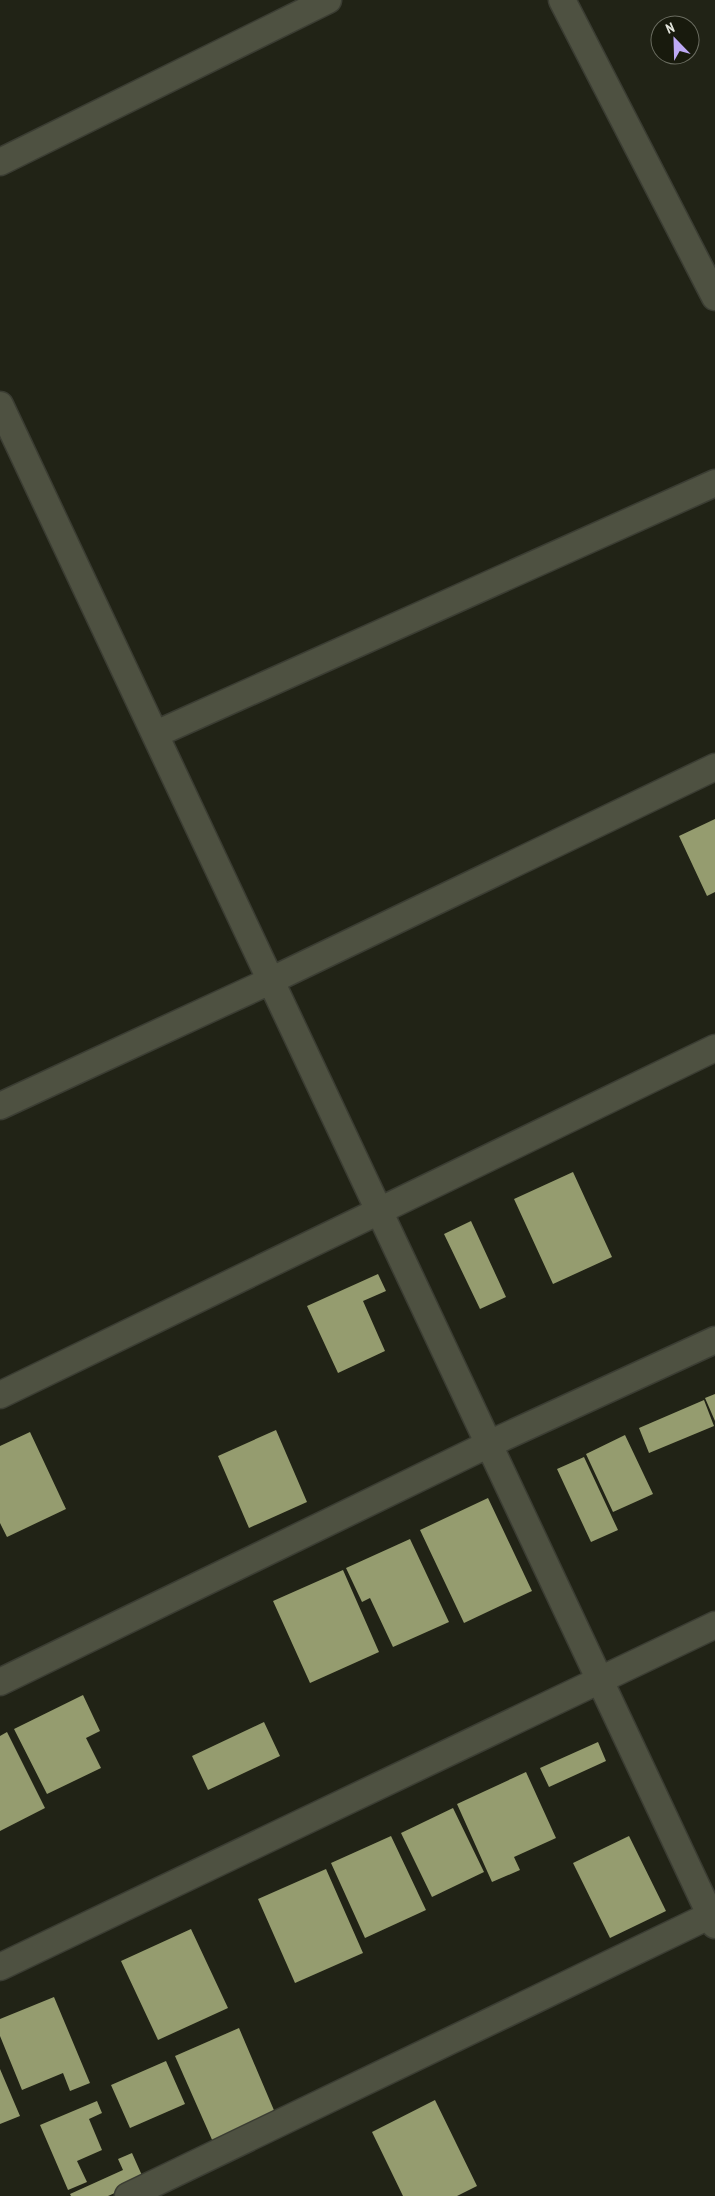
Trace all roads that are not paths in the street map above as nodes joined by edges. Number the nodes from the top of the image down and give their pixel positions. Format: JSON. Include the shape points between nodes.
{"nodes":[{"id":1,"x":328,"y":0,"type":"edge"},
{"id":2,"x":562,"y":0,"type":"edge"},
{"id":3,"x":0,"y":162,"type":"edge"},
{"id":4,"x":715,"y":296,"type":"edge"},
{"id":5,"x":0,"y":405,"type":"edge"},
{"id":6,"x":715,"y":484,"type":"edge"},
{"id":7,"x":156,"y":734,"type":"junction"},
{"id":8,"x":715,"y":767,"type":"edge"},
{"id":9,"x":272,"y":980,"type":"junction"},
{"id":10,"x":715,"y":1048,"type":"edge"},
{"id":11,"x":0,"y":1106,"type":"edge"},
{"id":12,"x":380,"y":1212,"type":"junction"},
{"id":13,"x":715,"y":1340,"type":"edge"},
{"id":14,"x":0,"y":1396,"type":"edge"},
{"id":15,"x":489,"y":1444,"type":"junction"},
{"id":16,"x":715,"y":1626,"type":"edge"},
{"id":17,"x":600,"y":1679,"type":"junction"},
{"id":18,"x":0,"y":1682,"type":"edge"},
{"id":19,"x":713,"y":1918,"type":"edge"},
{"id":20,"x":0,"y":1968,"type":"edge"},
{"id":21,"x":128,"y":2196,"type":"edge"}],
"edges":[{"from":1,"to":3,"type":"street"},
{"from":2,"to":4,"type":"street"},
{"from":5,"to":7,"type":"street"},
{"from":6,"to":7,"type":"street"},
{"from":7,"to":9,"type":"street"},
{"from":8,"to":9,"type":"street"},
{"from":9,"to":11,"type":"street"},
{"from":9,"to":12,"type":"street"},
{"from":10,"to":12,"type":"street"},
{"from":12,"to":14,"type":"street"},
{"from":12,"to":15,"type":"street"},
{"from":13,"to":15,"type":"street"},
{"from":15,"to":17,"type":"street"},
{"from":15,"to":18,"type":"street"},
{"from":16,"to":17,"type":"street"},
{"from":17,"to":19,"type":"street"},
{"from":17,"to":20,"type":"street"},
{"from":19,"to":21,"type":"street"}]}
